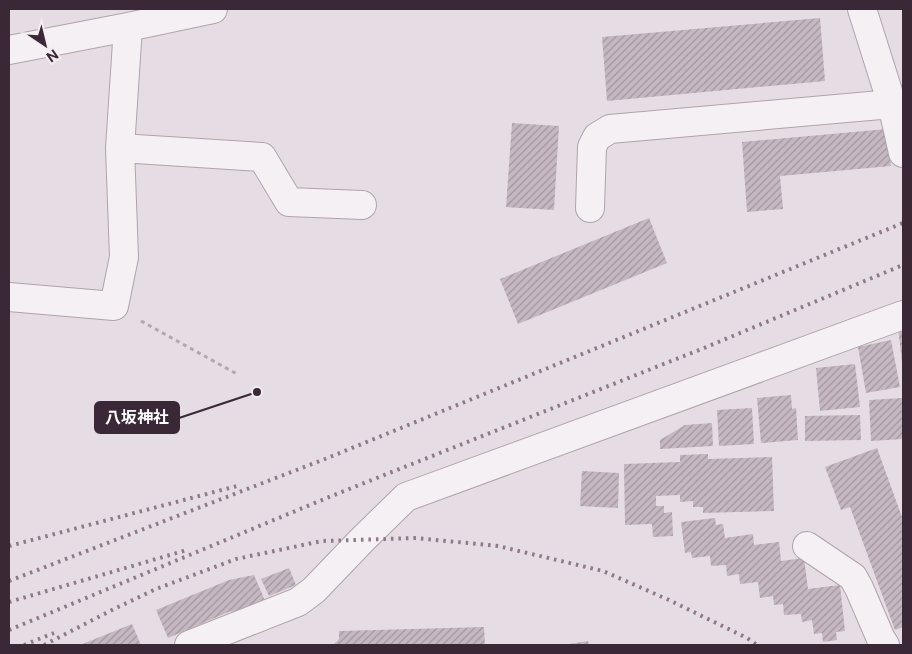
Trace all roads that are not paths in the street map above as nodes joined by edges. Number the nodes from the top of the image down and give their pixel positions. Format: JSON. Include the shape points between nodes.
{"nodes":[{"id":1,"x":213,"y":9,"type":"edge"},
{"id":2,"x":862,"y":9,"type":"edge"},
{"id":3,"x":140,"y":20,"type":"edge"},
{"id":4,"x":9,"y":50,"type":"edge"},
{"id":5,"x":892,"y":104,"type":"junction"},
{"id":6,"x":902,"y":143,"type":"edge"},
{"id":7,"x":120,"y":148,"type":"junction"},
{"id":8,"x":362,"y":205,"type":"dead end"},
{"id":9,"x":590,"y":208,"type":"dead end"},
{"id":10,"x":9,"y":298,"type":"edge"},
{"id":11,"x":903,"y":315,"type":"edge"},
{"id":12,"x":807,"y":546,"type":"dead end"},
{"id":13,"x":189,"y":645,"type":"edge"},
{"id":14,"x":886,"y":645,"type":"edge"}],
"edges":[{"from":1,"to":3,"type":"street"},
{"from":2,"to":5,"type":"street"},
{"from":3,"to":4,"type":"street"},
{"from":3,"to":7,"type":"street"},
{"from":5,"to":6,"type":"street"},
{"from":5,"to":9,"type":"street","via":[[610,129],[597,137],[592,148]]},
{"from":7,"to":8,"type":"street","via":[[262,157],[289,202]]},
{"from":7,"to":10,"type":"street","via":[[124,257],[114,306]]},
{"from":11,"to":13,"type":"street","via":[[406,497],[314,590],[298,602]]},
{"from":12,"to":14,"type":"street","via":[[853,577]]}]}
